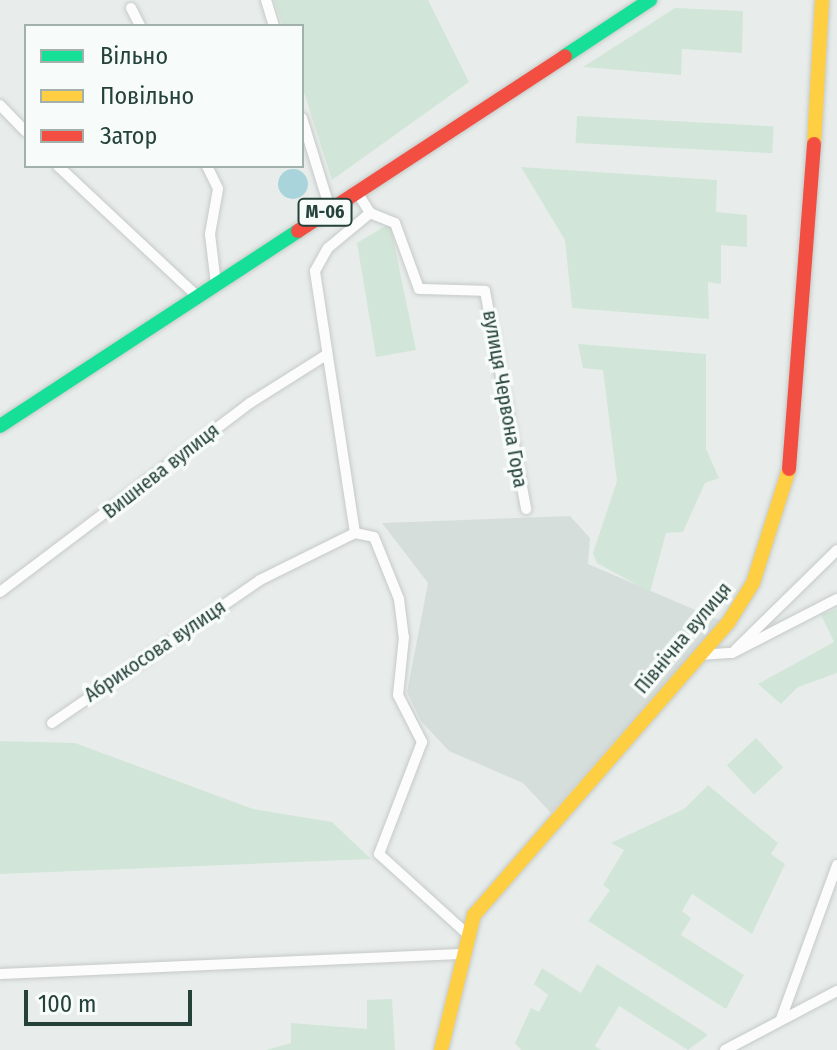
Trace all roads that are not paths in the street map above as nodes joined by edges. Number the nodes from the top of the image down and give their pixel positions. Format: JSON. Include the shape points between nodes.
{"nodes":[{"id":1,"x":266,"y":0,"type":"edge"},
{"id":2,"x":650,"y":0,"type":"edge"},
{"id":3,"x":822,"y":0,"type":"edge"},
{"id":4,"x":131,"y":8,"type":"dead end"},
{"id":5,"x":139,"y":24,"type":"edge"},
{"id":6,"x":273,"y":24,"type":"edge"},
{"id":7,"x":0,"y":105,"type":"edge"},
{"id":8,"x":304,"y":124,"type":"edge"},
{"id":9,"x":24,"y":130,"type":"edge"},
{"id":10,"x":60,"y":168,"type":"edge"},
{"id":11,"x":208,"y":168,"type":"edge"},
{"id":12,"x":357,"y":192,"type":"junction"},
{"id":13,"x":330,"y":209,"type":"junction"},
{"id":14,"x":370,"y":213,"type":"junction"},
{"id":15,"x":216,"y":284,"type":"junction"},
{"id":16,"x":197,"y":296,"type":"junction"},
{"id":17,"x":326,"y":355,"type":"junction"},
{"id":18,"x":0,"y":426,"type":"edge"},
{"id":19,"x":526,"y":509,"type":"dead end"},
{"id":20,"x":355,"y":533,"type":"junction"},
{"id":21,"x":837,"y":550,"type":"edge"},
{"id":22,"x":0,"y":592,"type":"edge"},
{"id":23,"x":837,"y":599,"type":"edge"},
{"id":24,"x":732,"y":653,"type":"junction"},
{"id":25,"x":700,"y":655,"type":"junction"},
{"id":26,"x":52,"y":723,"type":"dead end"},
{"id":27,"x":837,"y":865,"type":"edge"},
{"id":28,"x":466,"y":933,"type":"junction"},
{"id":29,"x":461,"y":954,"type":"junction"},
{"id":30,"x":0,"y":974,"type":"edge"},
{"id":31,"x":837,"y":991,"type":"edge"},
{"id":32,"x":781,"y":1019,"type":"junction"},
{"id":33,"x":441,"y":1050,"type":"edge"},
{"id":34,"x":725,"y":1050,"type":"edge"}],
"edges":[{"from":1,"to":6,"type":"street"},
{"from":2,"to":12,"type":"main road","number":"М-06"},
{"from":3,"to":25,"type":"main road","name":"Північна вулиця","via":[[788,481],[753,583]]},
{"from":4,"to":5,"type":"street"},
{"from":7,"to":9,"type":"street"},
{"from":8,"to":13,"type":"street"},
{"from":10,"to":16,"type":"street"},
{"from":11,"to":15,"type":"street","via":[[218,189],[210,234]]},
{"from":12,"to":13,"type":"main road","number":"М-06"},
{"from":12,"to":14,"type":"street","name":"вулиця Червона Гора"},
{"from":13,"to":15,"type":"main road","number":"М-06"},
{"from":14,"to":17,"type":"street","via":[[318,262]]},
{"from":14,"to":19,"type":"street","name":"вулиця Червона Гора","via":[[395,223],[419,289],[485,291]]},
{"from":15,"to":16,"type":"main road","number":"М-06"},
{"from":16,"to":18,"type":"main road","number":"М-06"},
{"from":17,"to":20,"type":"street"},
{"from":17,"to":22,"type":"street","name":"Вишнева вулиця","via":[[250,403]]},
{"from":20,"to":26,"type":"street","name":"Абрикосова вулиця","via":[[260,580]]},
{"from":20,"to":28,"type":"street","via":[[374,537],[399,599],[404,637],[398,695],[422,742],[379,854]]},
{"from":21,"to":24,"type":"street"},
{"from":23,"to":24,"type":"street"},
{"from":24,"to":25,"type":"street"},
{"from":25,"to":28,"type":"main road","name":"Північна вулиця","via":[[494,885]]},
{"from":27,"to":32,"type":"street"},
{"from":28,"to":29,"type":"main road","name":"Північна вулиця"},
{"from":29,"to":30,"type":"street"},
{"from":29,"to":33,"type":"main road","name":"Північна вулиця"},
{"from":31,"to":32,"type":"street"},
{"from":32,"to":34,"type":"street"}]}
